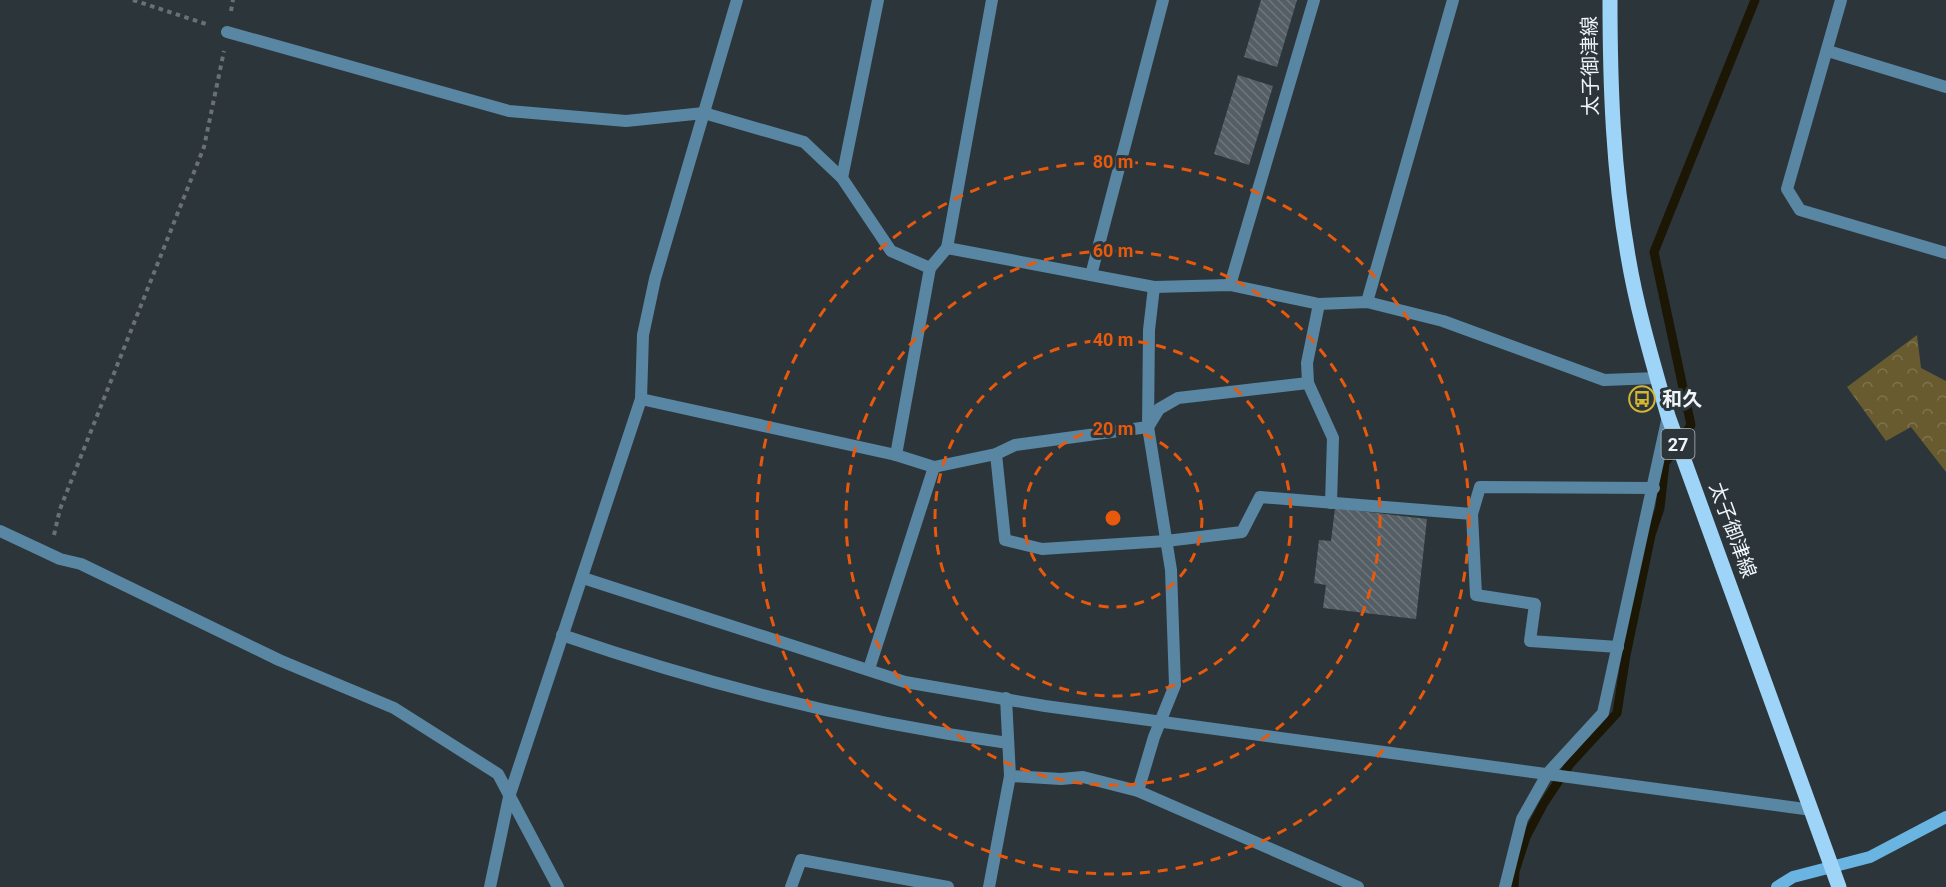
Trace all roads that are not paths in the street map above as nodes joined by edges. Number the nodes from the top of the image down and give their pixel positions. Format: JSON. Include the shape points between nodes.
{"nodes":[{"id":1,"x":737,"y":0,"type":"edge"},
{"id":2,"x":878,"y":0,"type":"edge"},
{"id":3,"x":992,"y":0,"type":"edge"},
{"id":4,"x":1163,"y":0,"type":"edge"},
{"id":5,"x":1314,"y":0,"type":"edge"},
{"id":6,"x":1453,"y":0,"type":"edge"},
{"id":7,"x":1610,"y":0,"type":"edge"},
{"id":8,"x":1841,"y":0,"type":"edge"},
{"id":9,"x":227,"y":32,"type":"road end"},
{"id":10,"x":1828,"y":51,"type":"junction"},
{"id":11,"x":1946,"y":87,"type":"edge"},
{"id":12,"x":704,"y":113,"type":"junction"},
{"id":13,"x":842,"y":178,"type":"junction"},
{"id":14,"x":947,"y":248,"type":"junction"},
{"id":15,"x":1946,"y":253,"type":"edge"},
{"id":16,"x":930,"y":268,"type":"junction"},
{"id":17,"x":1090,"y":275,"type":"junction"},
{"id":18,"x":1230,"y":285,"type":"junction"},
{"id":19,"x":1154,"y":287,"type":"junction"},
{"id":20,"x":1367,"y":302,"type":"junction"},
{"id":21,"x":1319,"y":304,"type":"junction"},
{"id":22,"x":1657,"y":378,"type":"junction"},
{"id":23,"x":1308,"y":383,"type":"junction"},
{"id":24,"x":641,"y":399,"type":"junction"},
{"id":25,"x":1668,"y":416,"type":"junction"},
{"id":26,"x":1148,"y":426,"type":"junction"},
{"id":27,"x":996,"y":454,"type":"junction"},
{"id":28,"x":896,"y":455,"type":"junction"},
{"id":29,"x":934,"y":467,"type":"junction"},
{"id":30,"x":1654,"y":488,"type":"junction"},
{"id":31,"x":1331,"y":503,"type":"junction"},
{"id":32,"x":1472,"y":514,"type":"junction"},
{"id":33,"x":0,"y":531,"type":"edge"},
{"id":34,"x":1166,"y":541,"type":"junction"},
{"id":35,"x":583,"y":578,"type":"junction"},
{"id":36,"x":562,"y":635,"type":"junction"},
{"id":37,"x":1618,"y":647,"type":"junction"},
{"id":38,"x":869,"y":669,"type":"junction"},
{"id":39,"x":1006,"y":698,"type":"junction"},
{"id":40,"x":1162,"y":721,"type":"junction"},
{"id":41,"x":1008,"y":743,"type":"junction"},
{"id":42,"x":1548,"y":773,"type":"junction"},
{"id":43,"x":1010,"y":776,"type":"junction"},
{"id":44,"x":1138,"y":790,"type":"junction"},
{"id":45,"x":509,"y":797,"type":"junction"},
{"id":46,"x":1812,"y":810,"type":"junction"},
{"id":47,"x":1946,"y":818,"type":"edge"},
{"id":48,"x":1833,"y":868,"type":"junction"},
{"id":49,"x":490,"y":887,"type":"edge"},
{"id":50,"x":558,"y":887,"type":"edge"},
{"id":51,"x":791,"y":887,"type":"edge"},
{"id":52,"x":948,"y":887,"type":"edge"},
{"id":53,"x":989,"y":887,"type":"edge"},
{"id":54,"x":1358,"y":887,"type":"edge"},
{"id":55,"x":1505,"y":887,"type":"edge"},
{"id":56,"x":1777,"y":887,"type":"edge"},
{"id":57,"x":1839,"y":887,"type":"edge"}],
"edges":[{"from":1,"to":12,"type":"street"},
{"from":2,"to":13,"type":"street"},
{"from":3,"to":14,"type":"street"},
{"from":4,"to":17,"type":"street"},
{"from":5,"to":18,"type":"street"},
{"from":6,"to":20,"type":"street"},
{"from":7,"to":22,"type":"main road","name":"太子御津線","number":"27","via":[[1612,130],[1628,255]]},
{"from":8,"to":10,"type":"street"},
{"from":9,"to":12,"type":"street","via":[[509,111],[626,121]]},
{"from":10,"to":11,"type":"street"},
{"from":10,"to":15,"type":"street","via":[[1787,189],[1800,210]]},
{"from":12,"to":13,"type":"street","via":[[804,142]]},
{"from":12,"to":24,"type":"street","via":[[655,279],[643,335]]},
{"from":13,"to":16,"type":"street","via":[[891,251]]},
{"from":14,"to":16,"type":"street"},
{"from":14,"to":17,"type":"street"},
{"from":16,"to":28,"type":"street"},
{"from":17,"to":19,"type":"street"},
{"from":18,"to":19,"type":"street"},
{"from":18,"to":21,"type":"street"},
{"from":19,"to":26,"type":"street","via":[[1149,330]]},
{"from":20,"to":21,"type":"street"},
{"from":20,"to":22,"type":"street","via":[[1443,321],[1604,380]]},
{"from":21,"to":23,"type":"street","via":[[1307,363]]},
{"from":22,"to":25,"type":"main road","name":"太子御津線","number":"27"},
{"from":23,"to":26,"type":"street","via":[[1178,398],[1159,410]]},
{"from":23,"to":31,"type":"street","via":[[1333,438]]},
{"from":24,"to":28,"type":"street"},
{"from":24,"to":35,"type":"street"},
{"from":25,"to":30,"type":"street"},
{"from":25,"to":46,"type":"main road","name":"太子御津線","number":"27"},
{"from":26,"to":27,"type":"street","via":[[1015,445]]},
{"from":26,"to":34,"type":"street"},
{"from":27,"to":29,"type":"street"},
{"from":27,"to":34,"type":"street","via":[[1005,540],[1042,549]]},
{"from":28,"to":29,"type":"street"},
{"from":29,"to":38,"type":"street"},
{"from":30,"to":32,"type":"street","via":[[1480,487]]},
{"from":30,"to":37,"type":"street"},
{"from":31,"to":32,"type":"street"},
{"from":31,"to":34,"type":"street","via":[[1260,497],[1242,532]]},
{"from":32,"to":37,"type":"street","via":[[1476,595],[1535,604],[1530,641]]},
{"from":33,"to":45,"type":"street","via":[[60,559],[81,564],[279,660],[394,708],[498,774]]},
{"from":34,"to":40,"type":"street","via":[[1172,570],[1175,685]]},
{"from":35,"to":36,"type":"street"},
{"from":35,"to":38,"type":"street"},
{"from":36,"to":41,"type":"street","via":[[659,668],[824,710],[920,731]]},
{"from":36,"to":45,"type":"street"},
{"from":37,"to":42,"type":"street","via":[[1604,713]]},
{"from":38,"to":39,"type":"street","via":[[905,682]]},
{"from":39,"to":40,"type":"street"},
{"from":39,"to":41,"type":"street"},
{"from":40,"to":42,"type":"street"},
{"from":40,"to":44,"type":"street"},
{"from":41,"to":43,"type":"street"},
{"from":42,"to":46,"type":"street"},
{"from":42,"to":55,"type":"street","via":[[1522,819]]},
{"from":43,"to":44,"type":"street","via":[[1083,777]]},
{"from":43,"to":53,"type":"street"},
{"from":44,"to":54,"type":"street"},
{"from":45,"to":49,"type":"street"},
{"from":45,"to":50,"type":"street"},
{"from":46,"to":48,"type":"main road","name":"太子御津線","number":"27"},
{"from":47,"to":48,"type":"main road","via":[[1870,857]]},
{"from":48,"to":56,"type":"main road","via":[[1793,877]]},
{"from":48,"to":57,"type":"main road","name":"太子御津線","number":"27"},
{"from":51,"to":52,"type":"street","via":[[801,860]]}]}
